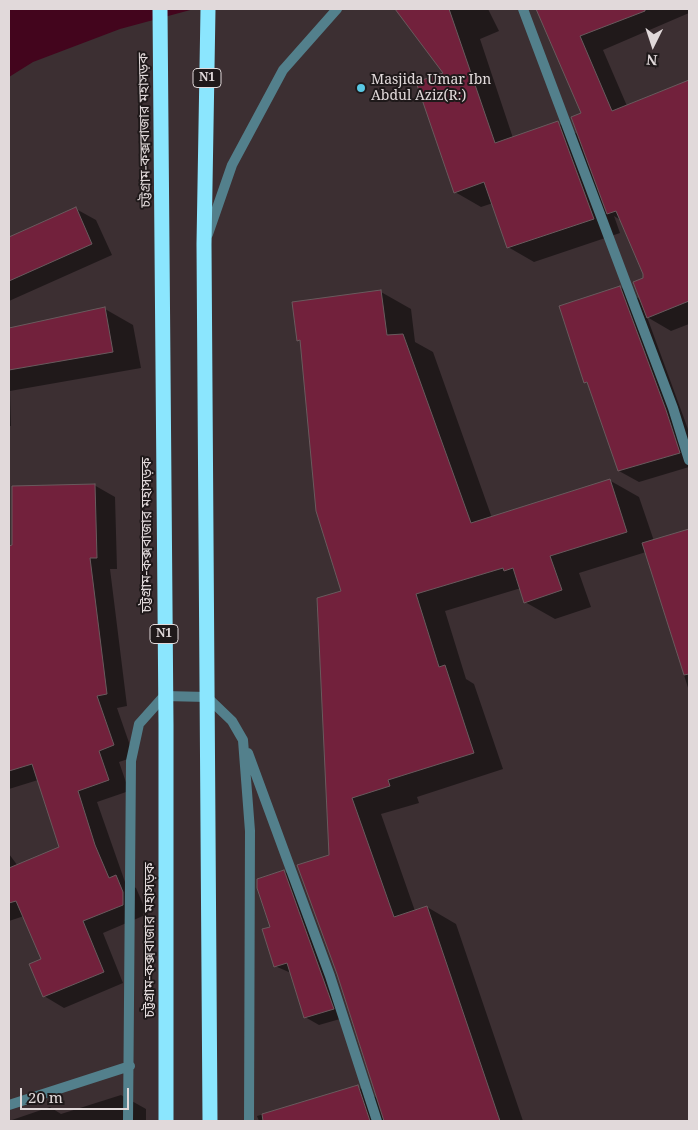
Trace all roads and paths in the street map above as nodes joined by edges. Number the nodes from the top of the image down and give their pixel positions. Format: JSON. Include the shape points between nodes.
{"nodes":[{"id":1,"x":160,"y":9,"type":"edge"},
{"id":2,"x":208,"y":9,"type":"edge"},
{"id":3,"x":337,"y":9,"type":"edge"},
{"id":4,"x":523,"y":9,"type":"edge"},
{"id":5,"x":204,"y":244,"type":"junction"},
{"id":6,"x":689,"y":460,"type":"edge"},
{"id":7,"x":164,"y":696,"type":"junction"},
{"id":8,"x":208,"y":697,"type":"junction"},
{"id":9,"x":243,"y":740,"type":"junction"},
{"id":10,"x":130,"y":1066,"type":"junction"},
{"id":11,"x":9,"y":1105,"type":"edge"},
{"id":12,"x":128,"y":1121,"type":"edge"},
{"id":13,"x":166,"y":1121,"type":"edge"},
{"id":14,"x":210,"y":1121,"type":"edge"},
{"id":15,"x":250,"y":1121,"type":"edge"},
{"id":16,"x":377,"y":1121,"type":"edge"}],
"edges":[{"from":1,"to":7,"type":"highway","name":"চট্টগ্রাম-কক্সবাজার মহাসড়ক","number":"N1"},
{"from":2,"to":5,"type":"highway","number":"N1"},
{"from":3,"to":5,"type":"street","via":[[283,70],[232,165]]},
{"from":4,"to":6,"type":"street","via":[[673,408]]},
{"from":5,"to":8,"type":"highway","number":"N1"},
{"from":7,"to":8,"type":"street"},
{"from":7,"to":10,"type":"street","via":[[139,724],[131,761]]},
{"from":7,"to":13,"type":"highway","name":"চট্টগ্রাম-কক্সবাজার মহাসড়ক","number":"N1"},
{"from":8,"to":9,"type":"street","via":[[232,720]]},
{"from":8,"to":14,"type":"highway","number":"N1"},
{"from":9,"to":15,"type":"street","via":[[250,831]]},
{"from":9,"to":16,"type":"street","via":[[330,976]]},
{"from":10,"to":11,"type":"street"},
{"from":10,"to":12,"type":"street"}]}
